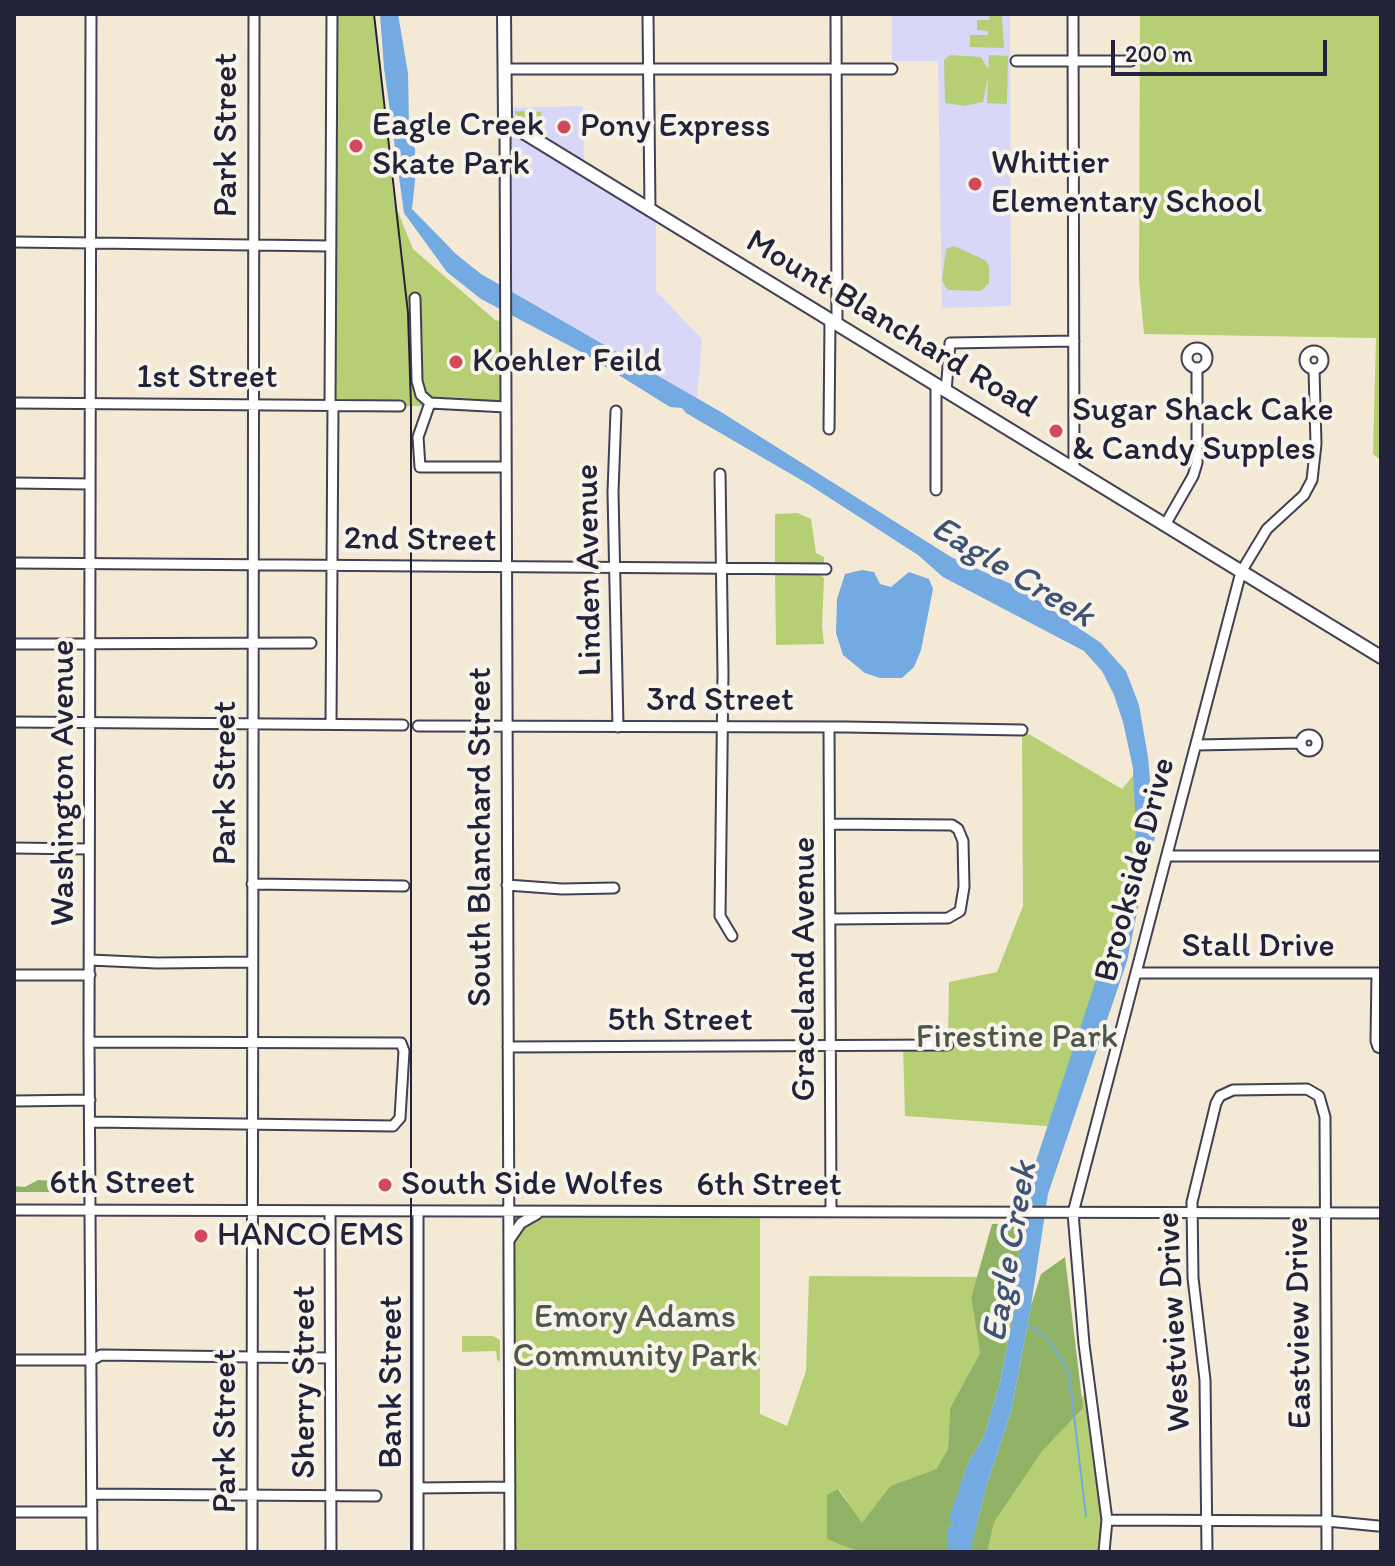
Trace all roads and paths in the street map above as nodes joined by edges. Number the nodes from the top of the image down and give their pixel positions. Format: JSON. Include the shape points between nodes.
{"nodes":[{"id":1,"x":91,"y":14,"type":"edge"},
{"id":2,"x":254,"y":14,"type":"edge"},
{"id":3,"x":332,"y":14,"type":"edge"},
{"id":4,"x":504,"y":14,"type":"edge"},
{"id":5,"x":648,"y":14,"type":"edge"},
{"id":6,"x":836,"y":14,"type":"edge"},
{"id":7,"x":1073,"y":14,"type":"edge"},
{"id":8,"x":1016,"y":61,"type":"dead end"},
{"id":9,"x":1073,"y":61,"type":"junction"},
{"id":10,"x":1131,"y":61,"type":"dead end"},
{"id":11,"x":648,"y":67,"type":"junction"},
{"id":12,"x":836,"y":67,"type":"junction"},
{"id":13,"x":505,"y":69,"type":"junction"},
{"id":14,"x":892,"y":69,"type":"dead end"},
{"id":15,"x":505,"y":121,"type":"junction"},
{"id":16,"x":650,"y":211,"type":"junction"},
{"id":17,"x":14,"y":242,"type":"edge"},
{"id":18,"x":91,"y":243,"type":"junction"},
{"id":19,"x":253,"y":244,"type":"junction"},
{"id":20,"x":331,"y":246,"type":"junction"},
{"id":21,"x":415,"y":298,"type":"dead end"},
{"id":22,"x":833,"y":323,"type":"junction"},
{"id":23,"x":1074,"y":341,"type":"junction"},
{"id":24,"x":1197,"y":368,"type":"dead end"},
{"id":25,"x":1314,"y":369,"type":"dead end"},
{"id":26,"x":941,"y":389,"type":"junction"},
{"id":27,"x":14,"y":403,"type":"edge"},
{"id":28,"x":90,"y":403,"type":"junction"},
{"id":29,"x":430,"y":403,"type":"junction"},
{"id":30,"x":253,"y":404,"type":"junction"},
{"id":31,"x":331,"y":405,"type":"junction"},
{"id":32,"x":400,"y":406,"type":"dead end"},
{"id":33,"x":506,"y":407,"type":"junction"},
{"id":34,"x":616,"y":411,"type":"dead end"},
{"id":35,"x":829,"y":429,"type":"dead end"},
{"id":36,"x":506,"y":467,"type":"junction"},
{"id":37,"x":1074,"y":470,"type":"junction"},
{"id":38,"x":720,"y":474,"type":"dead end"},
{"id":39,"x":14,"y":483,"type":"edge"},
{"id":40,"x":90,"y":484,"type":"junction"},
{"id":41,"x":936,"y":490,"type":"dead end"},
{"id":42,"x":1165,"y":525,"type":"junction"},
{"id":43,"x":14,"y":563,"type":"edge"},
{"id":44,"x":91,"y":563,"type":"junction"},
{"id":45,"x":252,"y":565,"type":"junction"},
{"id":46,"x":331,"y":566,"type":"junction"},
{"id":47,"x":507,"y":568,"type":"junction"},
{"id":48,"x":616,"y":569,"type":"junction"},
{"id":49,"x":721,"y":569,"type":"junction"},
{"id":50,"x":826,"y":569,"type":"dead end"},
{"id":51,"x":1241,"y":572,"type":"junction"},
{"id":52,"x":311,"y":643,"type":"dead end"},
{"id":53,"x":14,"y":644,"type":"edge"},
{"id":54,"x":91,"y":644,"type":"junction"},
{"id":55,"x":252,"y":644,"type":"junction"},
{"id":56,"x":1377,"y":653,"type":"edge"},
{"id":57,"x":14,"y":722,"type":"edge"},
{"id":58,"x":90,"y":723,"type":"junction"},
{"id":59,"x":252,"y":724,"type":"junction"},
{"id":60,"x":331,"y":724,"type":"junction"},
{"id":61,"x":403,"y":725,"type":"dead end"},
{"id":62,"x":418,"y":726,"type":"dead end"},
{"id":63,"x":507,"y":726,"type":"junction"},
{"id":64,"x":618,"y":727,"type":"junction"},
{"id":65,"x":829,"y":727,"type":"junction"},
{"id":66,"x":722,"y":728,"type":"junction"},
{"id":67,"x":1022,"y":730,"type":"dead end"},
{"id":68,"x":1301,"y":743,"type":"dead end"},
{"id":69,"x":1196,"y":745,"type":"junction"},
{"id":70,"x":830,"y":824,"type":"junction"},
{"id":71,"x":14,"y":848,"type":"edge"},
{"id":72,"x":89,"y":849,"type":"junction"},
{"id":73,"x":1167,"y":856,"type":"junction"},
{"id":74,"x":1381,"y":856,"type":"edge"},
{"id":75,"x":252,"y":884,"type":"junction"},
{"id":76,"x":507,"y":885,"type":"junction"},
{"id":77,"x":404,"y":886,"type":"dead end"},
{"id":78,"x":614,"y":888,"type":"dead end"},
{"id":79,"x":831,"y":919,"type":"junction"},
{"id":80,"x":732,"y":936,"type":"dead end"},
{"id":81,"x":90,"y":960,"type":"junction"},
{"id":82,"x":252,"y":962,"type":"junction"},
{"id":83,"x":1136,"y":973,"type":"junction"},
{"id":84,"x":1379,"y":973,"type":"edge"},
{"id":85,"x":14,"y":975,"type":"edge"},
{"id":86,"x":90,"y":975,"type":"junction"},
{"id":87,"x":89,"y":1042,"type":"junction"},
{"id":88,"x":252,"y":1043,"type":"junction"},
{"id":89,"x":948,"y":1045,"type":"dead end"},
{"id":90,"x":831,"y":1046,"type":"junction"},
{"id":91,"x":508,"y":1047,"type":"junction"},
{"id":92,"x":1381,"y":1048,"type":"edge"},
{"id":93,"x":1223,"y":1093,"type":"joint"},
{"id":94,"x":90,"y":1100,"type":"junction"},
{"id":95,"x":14,"y":1101,"type":"edge"},
{"id":96,"x":90,"y":1122,"type":"junction"},
{"id":97,"x":253,"y":1123,"type":"junction"},
{"id":98,"x":14,"y":1210,"type":"edge"},
{"id":99,"x":91,"y":1210,"type":"junction"},
{"id":100,"x":831,"y":1211,"type":"junction"},
{"id":101,"x":254,"y":1212,"type":"junction"},
{"id":102,"x":330,"y":1212,"type":"junction"},
{"id":103,"x":418,"y":1212,"type":"junction"},
{"id":104,"x":541,"y":1212,"type":"junction"},
{"id":105,"x":508,"y":1213,"type":"junction"},
{"id":106,"x":1073,"y":1213,"type":"junction"},
{"id":107,"x":1191,"y":1213,"type":"junction"},
{"id":108,"x":1325,"y":1213,"type":"junction"},
{"id":109,"x":1381,"y":1213,"type":"edge"},
{"id":110,"x":508,"y":1242,"type":"junction"},
{"id":111,"x":252,"y":1356,"type":"junction"},
{"id":112,"x":330,"y":1358,"type":"junction"},
{"id":113,"x":14,"y":1360,"type":"edge"},
{"id":114,"x":92,"y":1360,"type":"junction"},
{"id":115,"x":510,"y":1487,"type":"junction"},
{"id":116,"x":418,"y":1488,"type":"junction"},
{"id":117,"x":93,"y":1494,"type":"junction"},
{"id":118,"x":252,"y":1496,"type":"junction"},
{"id":119,"x":376,"y":1496,"type":"dead end"},
{"id":120,"x":332,"y":1497,"type":"junction"},
{"id":121,"x":14,"y":1512,"type":"edge"},
{"id":122,"x":92,"y":1512,"type":"junction"},
{"id":123,"x":1107,"y":1520,"type":"junction"},
{"id":124,"x":1208,"y":1521,"type":"junction"},
{"id":125,"x":1327,"y":1521,"type":"junction"},
{"id":126,"x":1378,"y":1526,"type":"dead end"},
{"id":127,"x":92,"y":1552,"type":"edge"},
{"id":128,"x":252,"y":1552,"type":"edge"},
{"id":129,"x":331,"y":1552,"type":"edge"},
{"id":130,"x":418,"y":1552,"type":"edge"},
{"id":131,"x":510,"y":1552,"type":"edge"},
{"id":132,"x":1104,"y":1552,"type":"edge"},
{"id":133,"x":1207,"y":1552,"type":"edge"},
{"id":134,"x":1327,"y":1552,"type":"edge"}],
"edges":[{"from":1,"to":18,"type":"street","name":"Washington Avenue"},
{"from":2,"to":19,"type":"street","name":"Park Street"},
{"from":3,"to":20,"type":"street"},
{"from":4,"to":13,"type":"main road"},
{"from":5,"to":11,"type":"street"},
{"from":6,"to":12,"type":"street"},
{"from":7,"to":9,"type":"street"},
{"from":8,"to":9,"type":"street"},
{"from":9,"to":10,"type":"street"},
{"from":9,"to":23,"type":"street"},
{"from":11,"to":12,"type":"street"},
{"from":11,"to":13,"type":"street"},
{"from":11,"to":16,"type":"street"},
{"from":12,"to":14,"type":"street"},
{"from":12,"to":22,"type":"street"},
{"from":13,"to":15,"type":"main road"},
{"from":15,"to":16,"type":"main road","name":"Mount Blanchard Road"},
{"from":15,"to":33,"type":"street","name":"South Blanchard Street"},
{"from":16,"to":22,"type":"main road","name":"Mount Blanchard Road"},
{"from":17,"to":18,"type":"street"},
{"from":18,"to":19,"type":"street"},
{"from":18,"to":28,"type":"street","name":"Washington Avenue"},
{"from":19,"to":20,"type":"street"},
{"from":19,"to":30,"type":"street","name":"Park Street"},
{"from":20,"to":31,"type":"street"},
{"from":21,"to":29,"type":"street","via":[[417,381]]},
{"from":22,"to":26,"type":"main road","name":"Mount Blanchard Road"},
{"from":22,"to":35,"type":"street"},
{"from":23,"to":26,"type":"street","via":[[950,343]]},
{"from":23,"to":37,"type":"street"},
{"from":24,"to":42,"type":"street","via":[[1197,463]]},
{"from":25,"to":51,"type":"street","name":"Brookside Drive","via":[[1312,480],[1304,495],[1267,529]]},
{"from":26,"to":37,"type":"main road","name":"Mount Blanchard Road"},
{"from":26,"to":41,"type":"street"},
{"from":27,"to":28,"type":"street","name":"1st Street"},
{"from":28,"to":30,"type":"street","name":"1st Street"},
{"from":28,"to":40,"type":"street","name":"Washington Avenue"},
{"from":29,"to":33,"type":"street"},
{"from":29,"to":36,"type":"street","via":[[418,437],[420,467]]},
{"from":30,"to":31,"type":"street","name":"1st Street"},
{"from":30,"to":45,"type":"street","name":"Park Street"},
{"from":31,"to":32,"type":"street","name":"1st Street"},
{"from":31,"to":46,"type":"street"},
{"from":33,"to":36,"type":"street","name":"South Blanchard Street"},
{"from":34,"to":48,"type":"street","name":"Linden Avenue"},
{"from":36,"to":47,"type":"street","name":"South Blanchard Street"},
{"from":37,"to":42,"type":"main road","name":"Mount Blanchard Road"},
{"from":38,"to":49,"type":"street"},
{"from":39,"to":40,"type":"street"},
{"from":40,"to":44,"type":"street","name":"Washington Avenue"},
{"from":42,"to":51,"type":"main road","name":"Mount Blanchard Road"},
{"from":43,"to":44,"type":"street","name":"2nd Street"},
{"from":44,"to":45,"type":"street","name":"2nd Street"},
{"from":44,"to":54,"type":"street","name":"Washington Avenue"},
{"from":45,"to":46,"type":"street","name":"2nd Street"},
{"from":45,"to":55,"type":"street","name":"Park Street"},
{"from":46,"to":47,"type":"street","name":"2nd Street"},
{"from":46,"to":60,"type":"street"},
{"from":47,"to":48,"type":"street","name":"2nd Street"},
{"from":47,"to":63,"type":"street","name":"South Blanchard Street"},
{"from":48,"to":49,"type":"street","name":"2nd Street"},
{"from":48,"to":64,"type":"street","name":"Linden Avenue"},
{"from":49,"to":50,"type":"street","name":"2nd Street"},
{"from":49,"to":66,"type":"street"},
{"from":51,"to":56,"type":"main road","name":"Mount Blanchard Road"},
{"from":51,"to":69,"type":"street","name":"Brookside Drive"},
{"from":52,"to":55,"type":"street"},
{"from":53,"to":54,"type":"street"},
{"from":54,"to":55,"type":"street"},
{"from":54,"to":58,"type":"street","name":"Washington Avenue"},
{"from":55,"to":59,"type":"street","name":"Park Street"},
{"from":57,"to":58,"type":"street"},
{"from":58,"to":59,"type":"street"},
{"from":58,"to":72,"type":"street","name":"Washington Avenue"},
{"from":59,"to":60,"type":"street"},
{"from":59,"to":75,"type":"street","name":"Park Street"},
{"from":60,"to":61,"type":"street"},
{"from":62,"to":63,"type":"street","name":"3rd Street"},
{"from":63,"to":64,"type":"street","name":"3rd Street"},
{"from":63,"to":76,"type":"street","name":"South Blanchard Street"},
{"from":64,"to":66,"type":"street","name":"3rd Street"},
{"from":65,"to":66,"type":"street","name":"3rd Street"},
{"from":65,"to":67,"type":"street","name":"3rd Street"},
{"from":65,"to":70,"type":"street","name":"Graceland Avenue"},
{"from":66,"to":80,"type":"street","via":[[720,916]]},
{"from":68,"to":69,"type":"street"},
{"from":69,"to":73,"type":"street","name":"Brookside Drive"},
{"from":70,"to":79,"type":"street","name":"Graceland Avenue"},
{"from":70,"to":79,"type":"street","via":[[956,827],[964,887],[956,915]]},
{"from":71,"to":72,"type":"street"},
{"from":72,"to":81,"type":"street","name":"Washington Avenue"},
{"from":73,"to":74,"type":"street"},
{"from":73,"to":83,"type":"street","name":"Brookside Drive"},
{"from":75,"to":77,"type":"street"},
{"from":75,"to":82,"type":"street","name":"Park Street"},
{"from":76,"to":78,"type":"street"},
{"from":76,"to":91,"type":"street","name":"South Blanchard Street"},
{"from":79,"to":90,"type":"street","name":"Graceland Avenue"},
{"from":81,"to":82,"type":"street"},
{"from":81,"to":86,"type":"street","name":"Washington Avenue"},
{"from":82,"to":88,"type":"street","name":"Park Street"},
{"from":83,"to":84,"type":"street","name":"Stall Drive"},
{"from":83,"to":106,"type":"street","name":"Brookside Drive"},
{"from":84,"to":92,"type":"street","via":[[1376,1041]]},
{"from":85,"to":86,"type":"street"},
{"from":86,"to":87,"type":"street","name":"Washington Avenue"},
{"from":87,"to":88,"type":"street"},
{"from":87,"to":94,"type":"street","name":"Washington Avenue"},
{"from":88,"to":97,"type":"street","name":"Park Street"},
{"from":88,"to":97,"type":"street","via":[[401,1043],[404,1051],[400,1118],[393,1126]]},
{"from":89,"to":90,"type":"street","name":"5th Street"},
{"from":90,"to":91,"type":"street","name":"5th Street"},
{"from":90,"to":100,"type":"street","name":"Graceland Avenue"},
{"from":91,"to":105,"type":"street","name":"South Blanchard Street"},
{"from":93,"to":107,"type":"street","name":"Westview Drive","via":[[1216,1103]]},
{"from":93,"to":108,"type":"street","name":"Eastview Drive","via":[[1307,1089],[1319,1096],[1325,1117]]},
{"from":94,"to":95,"type":"street"},
{"from":94,"to":96,"type":"street","name":"Washington Avenue"},
{"from":96,"to":97,"type":"street"},
{"from":96,"to":99,"type":"street","name":"Washington Avenue"},
{"from":97,"to":101,"type":"street","name":"Park Street"},
{"from":98,"to":99,"type":"street","name":"6th Street"},
{"from":99,"to":101,"type":"street","name":"6th Street"},
{"from":99,"to":114,"type":"street","name":"Washington Avenue"},
{"from":100,"to":104,"type":"street","name":"6th Street"},
{"from":100,"to":106,"type":"street","name":"6th Street"},
{"from":101,"to":102,"type":"street","name":"6th Street"},
{"from":101,"to":111,"type":"street","name":"Park Street"},
{"from":102,"to":103,"type":"street","name":"6th Street"},
{"from":102,"to":112,"type":"street","name":"Sherry Street"},
{"from":103,"to":105,"type":"street","name":"6th Street"},
{"from":103,"to":116,"type":"street","name":"Bank Street"},
{"from":104,"to":105,"type":"street","name":"6th Street"},
{"from":104,"to":110,"type":"street","via":[[521,1223]]},
{"from":105,"to":110,"type":"street","name":"South Blanchard Street"},
{"from":106,"to":107,"type":"street","name":"6th Street"},
{"from":106,"to":123,"type":"street","name":"Brookside Drive"},
{"from":107,"to":108,"type":"street","name":"6th Street"},
{"from":107,"to":124,"type":"street","name":"Westview Drive","via":[[1205,1380]]},
{"from":108,"to":109,"type":"street","name":"6th Street"},
{"from":108,"to":125,"type":"street","name":"Eastview Drive"},
{"from":110,"to":115,"type":"street","name":"South Blanchard Street"},
{"from":111,"to":112,"type":"street"},
{"from":111,"to":114,"type":"street","via":[[101,1355]]},
{"from":111,"to":118,"type":"street","name":"Park Street"},
{"from":112,"to":120,"type":"street","name":"Sherry Street"},
{"from":113,"to":114,"type":"street"},
{"from":114,"to":117,"type":"street","name":"Washington Avenue"},
{"from":115,"to":116,"type":"street"},
{"from":115,"to":131,"type":"street","name":"South Blanchard Street"},
{"from":116,"to":130,"type":"street","name":"Bank Street"},
{"from":117,"to":118,"type":"street"},
{"from":117,"to":122,"type":"street","name":"Washington Avenue"},
{"from":118,"to":120,"type":"street"},
{"from":118,"to":128,"type":"street","name":"Park Street"},
{"from":119,"to":120,"type":"street"},
{"from":120,"to":129,"type":"street","name":"Sherry Street"},
{"from":121,"to":122,"type":"street"},
{"from":122,"to":127,"type":"street","name":"Washington Avenue"},
{"from":123,"to":124,"type":"street"},
{"from":123,"to":132,"type":"street","name":"Brookside Drive"},
{"from":124,"to":125,"type":"street"},
{"from":124,"to":133,"type":"street","name":"Westview Drive"},
{"from":125,"to":126,"type":"street"},
{"from":125,"to":134,"type":"street","name":"Eastview Drive"}]}
